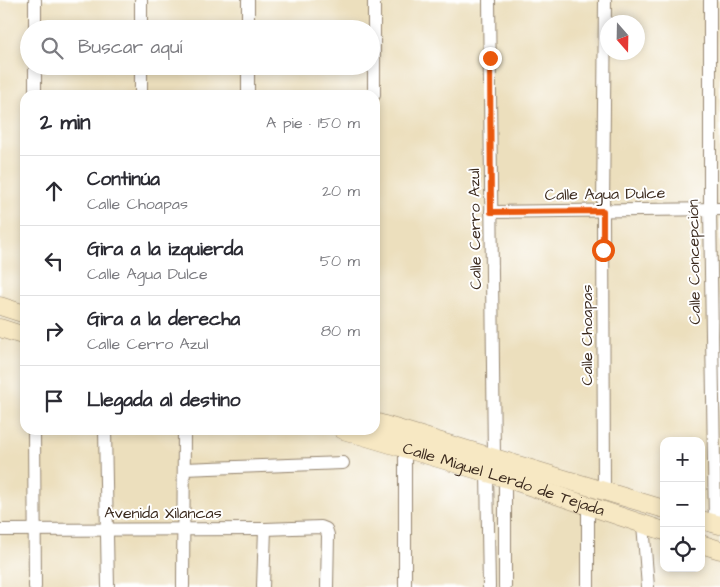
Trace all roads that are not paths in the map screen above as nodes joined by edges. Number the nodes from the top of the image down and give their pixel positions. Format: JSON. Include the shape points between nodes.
{"nodes":[{"id":1,"x":35,"y":0,"type":"edge"},
{"id":2,"x":141,"y":0,"type":"edge"},
{"id":3,"x":248,"y":0,"type":"edge"},
{"id":4,"x":374,"y":0,"type":"edge"},
{"id":5,"x":489,"y":0,"type":"edge"},
{"id":6,"x":605,"y":0,"type":"edge"},
{"id":7,"x":710,"y":0,"type":"edge"},
{"id":8,"x":35,"y":20,"type":"edge"},
{"id":9,"x":141,"y":20,"type":"edge"},
{"id":10,"x":248,"y":20,"type":"edge"},
{"id":11,"x":374,"y":20,"type":"edge"},
{"id":12,"x":35,"y":75,"type":"edge"},
{"id":13,"x":141,"y":75,"type":"edge"},
{"id":14,"x":248,"y":75,"type":"edge"},
{"id":15,"x":374,"y":75,"type":"edge"},
{"id":16,"x":35,"y":90,"type":"edge"},
{"id":17,"x":141,"y":90,"type":"edge"},
{"id":18,"x":248,"y":90,"type":"edge"},
{"id":19,"x":374,"y":90,"type":"edge"},
{"id":20,"x":715,"y":209,"type":"edge"},
{"id":21,"x":603,"y":211,"type":"junction"},
{"id":22,"x":491,"y":212,"type":"junction"},
{"id":23,"x":0,"y":306,"type":"edge"},
{"id":24,"x":20,"y":312,"type":"edge"},
{"id":25,"x":0,"y":328,"type":"edge"},
{"id":26,"x":20,"y":334,"type":"edge"},
{"id":27,"x":380,"y":424,"type":"edge"},
{"id":28,"x":34,"y":435,"type":"edge"},
{"id":29,"x":105,"y":435,"type":"edge"},
{"id":30,"x":184,"y":435,"type":"edge"},
{"id":31,"x":375,"y":435,"type":"edge"},
{"id":32,"x":405,"y":449,"type":"junction"},
{"id":33,"x":343,"y":463,"type":"dead end"},
{"id":34,"x":490,"y":465,"type":"junction"},
{"id":35,"x":184,"y":469,"type":"junction"},
{"id":36,"x":505,"y":478,"type":"junction"},
{"id":37,"x":604,"y":491,"type":"junction"},
{"id":38,"x":588,"y":507,"type":"junction"},
{"id":39,"x":660,"y":507,"type":"edge"},
{"id":40,"x":712,"y":523,"type":"edge"},
{"id":41,"x":643,"y":524,"type":"junction"},
{"id":42,"x":183,"y":529,"type":"junction"},
{"id":43,"x":266,"y":529,"type":"junction"},
{"id":44,"x":0,"y":530,"type":"edge"},
{"id":45,"x":36,"y":530,"type":"junction"},
{"id":46,"x":108,"y":530,"type":"junction"},
{"id":47,"x":660,"y":530,"type":"edge"},
{"id":48,"x":705,"y":545,"type":"edge"},
{"id":49,"x":720,"y":550,"type":"edge"},
{"id":50,"x":35,"y":587,"type":"edge"},
{"id":51,"x":108,"y":587,"type":"edge"},
{"id":52,"x":183,"y":587,"type":"edge"},
{"id":53,"x":263,"y":587,"type":"edge"},
{"id":54,"x":327,"y":587,"type":"edge"},
{"id":55,"x":405,"y":587,"type":"edge"},
{"id":56,"x":489,"y":587,"type":"edge"},
{"id":57,"x":505,"y":587,"type":"edge"},
{"id":58,"x":588,"y":587,"type":"edge"},
{"id":59,"x":648,"y":587,"type":"edge"}],
"edges":[{"from":1,"to":8,"type":"street"},
{"from":2,"to":9,"type":"street"},
{"from":3,"to":10,"type":"street"},
{"from":4,"to":11,"type":"street"},
{"from":5,"to":22,"type":"street","name":"Calle Cerro Azul"},
{"from":6,"to":21,"type":"street","name":"Calle Choapas"},
{"from":7,"to":20,"type":"street","name":"Calle Concepción"},
{"from":12,"to":16,"type":"street"},
{"from":13,"to":17,"type":"street"},
{"from":14,"to":18,"type":"street"},
{"from":15,"to":19,"type":"street"},
{"from":20,"to":21,"type":"street","name":"Calle Agua Dulce"},
{"from":20,"to":40,"type":"street","name":"Calle Concepción"},
{"from":21,"to":22,"type":"street","name":"Calle Agua Dulce"},
{"from":21,"to":37,"type":"street","name":"Calle Choapas"},
{"from":22,"to":34,"type":"street","name":"Calle Cerro Azul"},
{"from":23,"to":24,"type":"street"},
{"from":25,"to":26,"type":"street"},
{"from":27,"to":34,"type":"street","name":"Calle Miguel Lerdo de Tejada"},
{"from":28,"to":45,"type":"street"},
{"from":29,"to":46,"type":"street"},
{"from":30,"to":35,"type":"street"},
{"from":31,"to":32,"type":"street","name":"Calle Miguel Lerdo de Tejada"},
{"from":32,"to":34,"type":"street","name":"Calle Miguel Lerdo de Tejada"},
{"from":32,"to":55,"type":"street"},
{"from":33,"to":35,"type":"street"},
{"from":34,"to":36,"type":"street","name":"Calle Miguel Lerdo de Tejada"},
{"from":34,"to":37,"type":"street","name":"Calle Miguel Lerdo de Tejada"},
{"from":34,"to":56,"type":"street","name":"Calle Cerro Azul"},
{"from":35,"to":42,"type":"street"},
{"from":36,"to":38,"type":"street","name":"Calle Miguel Lerdo de Tejada"},
{"from":36,"to":57,"type":"street"},
{"from":37,"to":39,"type":"street","name":"Calle Miguel Lerdo de Tejada"},
{"from":38,"to":41,"type":"street","name":"Calle Miguel Lerdo de Tejada"},
{"from":38,"to":58,"type":"street"},
{"from":41,"to":47,"type":"street","name":"Calle Miguel Lerdo de Tejada"},
{"from":41,"to":59,"type":"street"},
{"from":42,"to":43,"type":"street","name":"Avenida Xilancas"},
{"from":42,"to":46,"type":"street","name":"Avenida Xilancas"},
{"from":42,"to":52,"type":"street"},
{"from":43,"to":53,"type":"street"},
{"from":43,"to":54,"type":"street","name":"Avenida Xilancas","via":[[326,529]]},
{"from":44,"to":45,"type":"street","name":"Avenida Xilancas"},
{"from":45,"to":46,"type":"street","name":"Avenida Xilancas"},
{"from":45,"to":50,"type":"street"},
{"from":46,"to":51,"type":"street"},
{"from":48,"to":49,"type":"street"}]}
